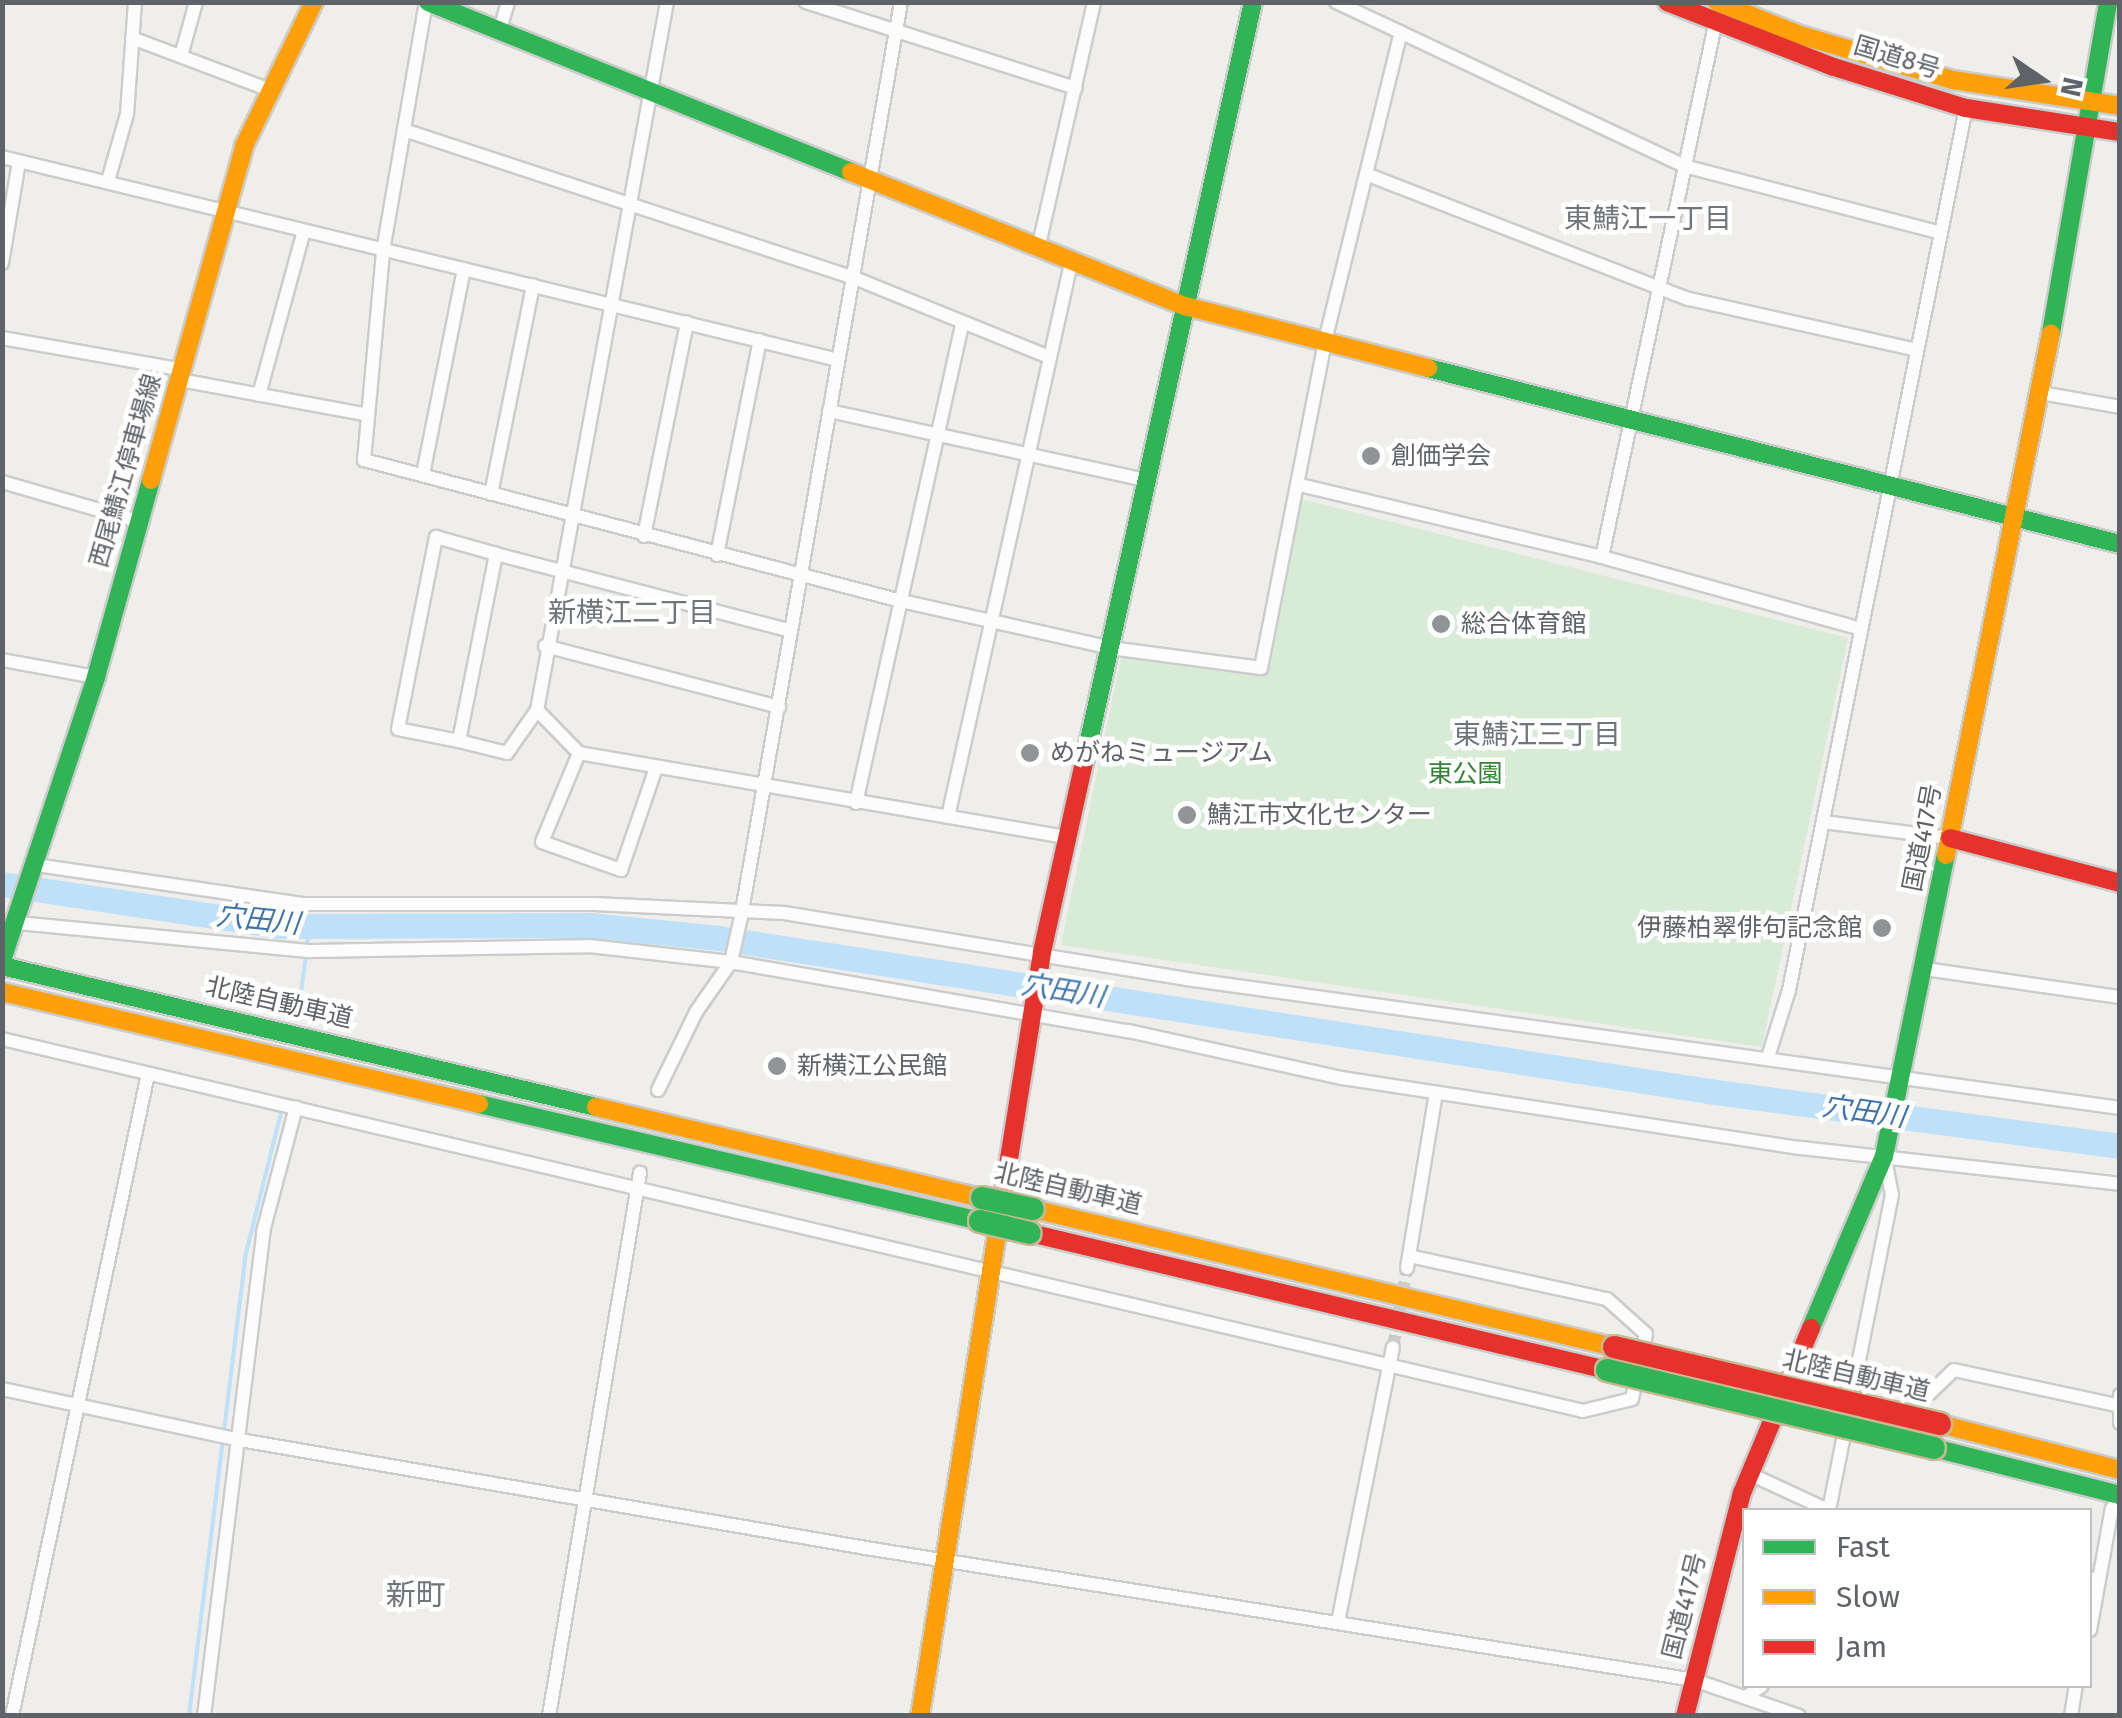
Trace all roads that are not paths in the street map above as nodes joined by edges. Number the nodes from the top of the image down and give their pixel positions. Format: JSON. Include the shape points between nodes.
{"nodes":[{"id":1,"x":135,"y":2,"type":"edge"},
{"id":2,"x":196,"y":2,"type":"edge"},
{"id":3,"x":314,"y":2,"type":"edge"},
{"id":4,"x":427,"y":2,"type":"edge"},
{"id":5,"x":508,"y":2,"type":"edge"},
{"id":6,"x":667,"y":2,"type":"edge"},
{"id":7,"x":806,"y":2,"type":"edge"},
{"id":8,"x":902,"y":2,"type":"edge"},
{"id":9,"x":1094,"y":2,"type":"edge"},
{"id":10,"x":1253,"y":2,"type":"edge"},
{"id":11,"x":1336,"y":2,"type":"edge"},
{"id":12,"x":1667,"y":2,"type":"edge"},
{"id":13,"x":2108,"y":2,"type":"edge"},
{"id":14,"x":1718,"y":8,"type":"edge"},
{"id":15,"x":499,"y":32,"type":"junction"},
{"id":16,"x":1401,"y":32,"type":"junction"},
{"id":17,"x":896,"y":34,"type":"junction"},
{"id":18,"x":132,"y":38,"type":"junction"},
{"id":19,"x":180,"y":56,"type":"junction"},
{"id":20,"x":1076,"y":88,"type":"junction"},
{"id":21,"x":268,"y":89,"type":"junction"},
{"id":22,"x":651,"y":92,"type":"junction"},
{"id":23,"x":2088,"y":103,"type":"junction"},
{"id":24,"x":2120,"y":106,"type":"edge"},
{"id":25,"x":1966,"y":108,"type":"junction"},
{"id":26,"x":404,"y":130,"type":"junction"},
{"id":27,"x":2086,"y":130,"type":"junction"},
{"id":28,"x":2120,"y":132,"type":"edge"},
{"id":29,"x":2,"y":157,"type":"edge"},
{"id":30,"x":18,"y":161,"type":"junction"},
{"id":31,"x":1684,"y":166,"type":"junction"},
{"id":32,"x":1366,"y":174,"type":"junction"},
{"id":33,"x":868,"y":180,"type":"junction"},
{"id":34,"x":108,"y":181,"type":"junction"},
{"id":35,"x":629,"y":203,"type":"junction"},
{"id":36,"x":224,"y":212,"type":"junction"},
{"id":37,"x":1937,"y":232,"type":"junction"},
{"id":38,"x":303,"y":234,"type":"junction"},
{"id":39,"x":1038,"y":249,"type":"junction"},
{"id":40,"x":383,"y":252,"type":"junction"},
{"id":41,"x":1071,"y":263,"type":"junction"},
{"id":42,"x":2,"y":264,"type":"edge"},
{"id":43,"x":464,"y":269,"type":"junction"},
{"id":44,"x":852,"y":278,"type":"junction"},
{"id":45,"x":533,"y":285,"type":"junction"},
{"id":46,"x":1654,"y":287,"type":"junction"},
{"id":47,"x":610,"y":302,"type":"junction"},
{"id":48,"x":1185,"y":306,"type":"junction"},
{"id":49,"x":687,"y":322,"type":"junction"},
{"id":50,"x":962,"y":323,"type":"junction"},
{"id":51,"x":2,"y":338,"type":"edge"},
{"id":52,"x":760,"y":340,"type":"junction"},
{"id":53,"x":1325,"y":342,"type":"junction"},
{"id":54,"x":1913,"y":349,"type":"junction"},
{"id":55,"x":1049,"y":357,"type":"junction"},
{"id":56,"x":838,"y":360,"type":"junction"},
{"id":57,"x":182,"y":375,"type":"junction"},
{"id":58,"x":2041,"y":393,"type":"junction"},
{"id":59,"x":259,"y":395,"type":"junction"},
{"id":60,"x":2120,"y":406,"type":"edge"},
{"id":61,"x":829,"y":410,"type":"junction"},
{"id":62,"x":364,"y":414,"type":"junction"},
{"id":63,"x":1631,"y":421,"type":"junction"},
{"id":64,"x":939,"y":434,"type":"junction"},
{"id":65,"x":1028,"y":454,"type":"junction"},
{"id":66,"x":423,"y":474,"type":"junction"},
{"id":67,"x":1145,"y":480,"type":"junction"},
{"id":68,"x":2,"y":482,"type":"edge"},
{"id":69,"x":1888,"y":484,"type":"junction"},
{"id":70,"x":1300,"y":485,"type":"junction"},
{"id":71,"x":491,"y":494,"type":"junction"},
{"id":72,"x":569,"y":514,"type":"junction"},
{"id":73,"x":2016,"y":517,"type":"junction"},
{"id":74,"x":141,"y":522,"type":"junction"},
{"id":75,"x":644,"y":536,"type":"junction"},
{"id":76,"x":2120,"y":544,"type":"edge"},
{"id":77,"x":496,"y":554,"type":"junction"},
{"id":78,"x":717,"y":556,"type":"junction"},
{"id":79,"x":1602,"y":557,"type":"junction"},
{"id":80,"x":561,"y":569,"type":"junction"},
{"id":81,"x":798,"y":576,"type":"junction"},
{"id":82,"x":901,"y":601,"type":"junction"},
{"id":83,"x":991,"y":621,"type":"junction"},
{"id":84,"x":1858,"y":628,"type":"junction"},
{"id":85,"x":788,"y":630,"type":"junction"},
{"id":86,"x":544,"y":646,"type":"junction"},
{"id":87,"x":1111,"y":648,"type":"junction"},
{"id":88,"x":2,"y":660,"type":"edge"},
{"id":89,"x":96,"y":677,"type":"junction"},
{"id":90,"x":778,"y":708,"type":"junction"},
{"id":91,"x":536,"y":710,"type":"junction"},
{"id":92,"x":460,"y":741,"type":"junction"},
{"id":93,"x":579,"y":753,"type":"junction"},
{"id":94,"x":656,"y":768,"type":"junction"},
{"id":95,"x":766,"y":789,"type":"junction"},
{"id":96,"x":856,"y":803,"type":"junction"},
{"id":97,"x":948,"y":817,"type":"junction"},
{"id":98,"x":1822,"y":822,"type":"junction"},
{"id":99,"x":1067,"y":837,"type":"junction"},
{"id":100,"x":1950,"y":838,"type":"junction"},
{"id":101,"x":34,"y":869,"type":"junction"},
{"id":102,"x":2120,"y":883,"type":"edge"},
{"id":103,"x":20,"y":915,"type":"junction"},
{"id":104,"x":742,"y":915,"type":"junction"},
{"id":105,"x":1042,"y":952,"type":"junction"},
{"id":106,"x":732,"y":958,"type":"junction"},
{"id":107,"x":9,"y":966,"type":"edge"},
{"id":108,"x":1925,"y":969,"type":"junction"},
{"id":109,"x":7,"y":993,"type":"edge"},
{"id":110,"x":2120,"y":996,"type":"edge"},
{"id":111,"x":1033,"y":1016,"type":"junction"},
{"id":112,"x":2,"y":1040,"type":"edge"},
{"id":113,"x":1768,"y":1057,"type":"junction"},
{"id":114,"x":148,"y":1074,"type":"junction"},
{"id":115,"x":1902,"y":1081,"type":"junction"},
{"id":116,"x":658,"y":1090,"type":"dead end"},
{"id":117,"x":1436,"y":1093,"type":"junction"},
{"id":118,"x":296,"y":1107,"type":"junction"},
{"id":119,"x":2120,"y":1108,"type":"edge"},
{"id":120,"x":1884,"y":1156,"type":"junction"},
{"id":121,"x":640,"y":1174,"type":"dead end"},
{"id":122,"x":2120,"y":1184,"type":"edge"},
{"id":123,"x":640,"y":1189,"type":"junction"},
{"id":124,"x":981,"y":1209,"type":"junction"},
{"id":125,"x":995,"y":1274,"type":"junction"},
{"id":126,"x":1393,"y":1347,"type":"tunnel mouth"},
{"id":127,"x":1390,"y":1366,"type":"junction"},
{"id":128,"x":1852,"y":1374,"type":"junction"},
{"id":129,"x":2,"y":1390,"type":"edge"},
{"id":130,"x":2119,"y":1402,"type":"edge"},
{"id":131,"x":76,"y":1405,"type":"junction"},
{"id":132,"x":2120,"y":1422,"type":"edge"},
{"id":133,"x":240,"y":1440,"type":"junction"},
{"id":134,"x":2120,"y":1470,"type":"edge"},
{"id":135,"x":1750,"y":1474,"type":"junction"},
{"id":136,"x":588,"y":1500,"type":"junction"},
{"id":137,"x":2117,"y":1502,"type":"edge"},
{"id":138,"x":1824,"y":1508,"type":"edge"},
{"id":139,"x":1828,"y":1508,"type":"edge"},
{"id":140,"x":948,"y":1560,"type":"junction"},
{"id":141,"x":2094,"y":1579,"type":"edge"},
{"id":142,"x":2092,"y":1604,"type":"edge"},
{"id":143,"x":1338,"y":1622,"type":"junction"},
{"id":144,"x":1694,"y":1680,"type":"junction"},
{"id":145,"x":1759,"y":1688,"type":"edge"},
{"id":146,"x":2076,"y":1688,"type":"edge"},
{"id":147,"x":1746,"y":1698,"type":"junction"},
{"id":148,"x":12,"y":1716,"type":"edge"},
{"id":149,"x":204,"y":1716,"type":"edge"},
{"id":150,"x":548,"y":1716,"type":"edge"},
{"id":151,"x":920,"y":1716,"type":"edge"},
{"id":152,"x":1685,"y":1716,"type":"edge"},
{"id":153,"x":1799,"y":1716,"type":"edge"},
{"id":154,"x":2071,"y":1716,"type":"edge"}],
"edges":[{"from":1,"to":18,"type":"street"},
{"from":2,"to":19,"type":"street"},
{"from":3,"to":21,"type":"main road","name":"西尾鯖江停車場線"},
{"from":4,"to":15,"type":"main road"},
{"from":4,"to":26,"type":"street"},
{"from":5,"to":15,"type":"street"},
{"from":6,"to":22,"type":"street"},
{"from":7,"to":17,"type":"street"},
{"from":8,"to":17,"type":"street"},
{"from":9,"to":20,"type":"street"},
{"from":10,"to":48,"type":"main road"},
{"from":11,"to":16,"type":"street"},
{"from":12,"to":14,"type":"main road","name":"国道8号"},
{"from":13,"to":23,"type":"main road","name":"国道417号"},
{"from":14,"to":23,"type":"main road","name":"国道8号","via":[[1952,80]]},
{"from":14,"to":25,"type":"main road","name":"国道8号"},
{"from":14,"to":31,"type":"street"},
{"from":15,"to":22,"type":"main road"},
{"from":16,"to":31,"type":"street"},
{"from":16,"to":32,"type":"street"},
{"from":17,"to":20,"type":"street"},
{"from":17,"to":33,"type":"street"},
{"from":18,"to":19,"type":"street"},
{"from":18,"to":34,"type":"street","via":[[127,114]]},
{"from":19,"to":21,"type":"street"},
{"from":20,"to":39,"type":"street"},
{"from":21,"to":36,"type":"main road","name":"西尾鯖江停車場線"},
{"from":22,"to":33,"type":"main road"},
{"from":22,"to":35,"type":"street"},
{"from":23,"to":24,"type":"main road","name":"国道8号"},
{"from":23,"to":27,"type":"main road","name":"国道417号"},
{"from":25,"to":27,"type":"main road","name":"国道8号"},
{"from":25,"to":37,"type":"street"},
{"from":26,"to":35,"type":"street"},
{"from":26,"to":40,"type":"street"},
{"from":27,"to":28,"type":"main road","name":"国道8号"},
{"from":27,"to":58,"type":"main road","name":"国道417号"},
{"from":29,"to":30,"type":"street"},
{"from":30,"to":34,"type":"street"},
{"from":30,"to":42,"type":"street"},
{"from":31,"to":37,"type":"street"},
{"from":31,"to":46,"type":"street"},
{"from":32,"to":46,"type":"street"},
{"from":32,"to":53,"type":"street"},
{"from":33,"to":39,"type":"main road"},
{"from":33,"to":44,"type":"street"},
{"from":34,"to":36,"type":"street"},
{"from":35,"to":44,"type":"street"},
{"from":35,"to":47,"type":"street"},
{"from":36,"to":38,"type":"street"},
{"from":36,"to":57,"type":"main road","name":"西尾鯖江停車場線"},
{"from":37,"to":54,"type":"street"},
{"from":38,"to":40,"type":"street"},
{"from":38,"to":59,"type":"street"},
{"from":39,"to":41,"type":"main road"},
{"from":40,"to":43,"type":"street"},
{"from":40,"to":62,"type":"street"},
{"from":41,"to":48,"type":"main road"},
{"from":41,"to":55,"type":"street"},
{"from":43,"to":45,"type":"street"},
{"from":43,"to":66,"type":"street"},
{"from":44,"to":50,"type":"street"},
{"from":44,"to":56,"type":"street"},
{"from":45,"to":47,"type":"street"},
{"from":45,"to":71,"type":"street"},
{"from":46,"to":54,"type":"street"},
{"from":46,"to":63,"type":"street"},
{"from":47,"to":49,"type":"street"},
{"from":47,"to":72,"type":"street"},
{"from":48,"to":53,"type":"main road"},
{"from":48,"to":67,"type":"main road"},
{"from":49,"to":52,"type":"street"},
{"from":49,"to":75,"type":"street"},
{"from":50,"to":55,"type":"street"},
{"from":50,"to":64,"type":"street"},
{"from":51,"to":57,"type":"street"},
{"from":52,"to":56,"type":"street"},
{"from":52,"to":78,"type":"street"},
{"from":53,"to":63,"type":"main road"},
{"from":53,"to":70,"type":"street"},
{"from":54,"to":69,"type":"street"},
{"from":55,"to":65,"type":"street"},
{"from":56,"to":61,"type":"street"},
{"from":57,"to":59,"type":"street"},
{"from":57,"to":74,"type":"main road","name":"西尾鯖江停車場線"},
{"from":58,"to":60,"type":"street"},
{"from":58,"to":73,"type":"main road","name":"国道417号"},
{"from":59,"to":62,"type":"street"},
{"from":61,"to":64,"type":"street"},
{"from":61,"to":81,"type":"street"},
{"from":62,"to":66,"type":"street","via":[[364,460]]},
{"from":63,"to":69,"type":"main road"},
{"from":63,"to":79,"type":"street"},
{"from":64,"to":65,"type":"street"},
{"from":64,"to":82,"type":"street"},
{"from":65,"to":67,"type":"street"},
{"from":65,"to":83,"type":"street"},
{"from":66,"to":71,"type":"street"},
{"from":67,"to":87,"type":"main road"},
{"from":68,"to":74,"type":"street"},
{"from":69,"to":73,"type":"main road"},
{"from":69,"to":84,"type":"street"},
{"from":70,"to":79,"type":"street"},
{"from":70,"to":87,"type":"street","via":[[1261,668]]},
{"from":71,"to":72,"type":"street"},
{"from":72,"to":75,"type":"street"},
{"from":72,"to":80,"type":"street"},
{"from":73,"to":76,"type":"main road"},
{"from":73,"to":100,"type":"main road","name":"国道417号"},
{"from":74,"to":89,"type":"main road","name":"西尾鯖江停車場線"},
{"from":75,"to":78,"type":"street"},
{"from":77,"to":80,"type":"street"},
{"from":77,"to":92,"type":"street"},
{"from":77,"to":92,"type":"street","via":[[436,537],[398,729]]},
{"from":78,"to":81,"type":"street"},
{"from":79,"to":84,"type":"street"},
{"from":80,"to":85,"type":"street"},
{"from":80,"to":86,"type":"street"},
{"from":81,"to":82,"type":"street"},
{"from":81,"to":85,"type":"street"},
{"from":82,"to":83,"type":"street"},
{"from":82,"to":96,"type":"street"},
{"from":83,"to":87,"type":"street"},
{"from":83,"to":97,"type":"street"},
{"from":84,"to":98,"type":"street"},
{"from":85,"to":90,"type":"street"},
{"from":86,"to":90,"type":"street"},
{"from":86,"to":91,"type":"street"},
{"from":87,"to":99,"type":"main road"},
{"from":88,"to":89,"type":"street"},
{"from":89,"to":101,"type":"main road","name":"西尾鯖江停車場線"},
{"from":90,"to":95,"type":"street"},
{"from":91,"to":92,"type":"street","via":[[507,753]]},
{"from":91,"to":93,"type":"street"},
{"from":93,"to":94,"type":"street"},
{"from":93,"to":94,"type":"street","via":[[536,840],[621,870]]},
{"from":94,"to":95,"type":"street"},
{"from":95,"to":96,"type":"street"},
{"from":95,"to":104,"type":"street"},
{"from":96,"to":97,"type":"street"},
{"from":97,"to":99,"type":"street"},
{"from":98,"to":100,"type":"street"},
{"from":98,"to":113,"type":"street","via":[[1789,990]]},
{"from":99,"to":105,"type":"main road"},
{"from":100,"to":102,"type":"main road"},
{"from":100,"to":108,"type":"main road","name":"国道417号"},
{"from":101,"to":103,"type":"main road","name":"西尾鯖江停車場線"},
{"from":101,"to":104,"type":"street","via":[[303,904],[594,904]]},
{"from":103,"to":106,"type":"street","via":[[296,950],[590,946]]},
{"from":103,"to":107,"type":"main road","name":"西尾鯖江停車場線"},
{"from":104,"to":105,"type":"street","via":[[784,913]]},
{"from":104,"to":106,"type":"street"},
{"from":105,"to":111,"type":"main road"},
{"from":105,"to":113,"type":"street","via":[[1205,982]]},
{"from":106,"to":111,"type":"street"},
{"from":106,"to":116,"type":"street"},
{"from":107,"to":124,"type":"main road","name":"北陸自動車道"},
{"from":108,"to":110,"type":"street"},
{"from":108,"to":115,"type":"main road","name":"国道417号"},
{"from":109,"to":124,"type":"main road","name":"北陸自動車道"},
{"from":111,"to":117,"type":"street"},
{"from":111,"to":125,"type":"main road"},
{"from":112,"to":114,"type":"street"},
{"from":113,"to":115,"type":"street"},
{"from":114,"to":118,"type":"street"},
{"from":114,"to":131,"type":"street"},
{"from":115,"to":119,"type":"street"},
{"from":115,"to":120,"type":"main road","name":"国道417号"},
{"from":117,"to":120,"type":"street"},
{"from":117,"to":127,"type":"street","via":[[1408,1262],[1607,1299],[1646,1334],[1632,1399],[1583,1411]]},
{"from":118,"to":123,"type":"street"},
{"from":118,"to":133,"type":"street","via":[[264,1232]]},
{"from":120,"to":122,"type":"street"},
{"from":120,"to":128,"type":"street","via":[[1892,1195]]},
{"from":120,"to":135,"type":"main road","name":"国道417号"},
{"from":121,"to":123,"type":"street"},
{"from":123,"to":125,"type":"street"},
{"from":123,"to":136,"type":"street"},
{"from":124,"to":134,"type":"main road","name":"北陸自動車道","bridge":true,"via":[[1033,1209]]},
{"from":124,"to":137,"type":"main road","name":"北陸自動車道","bridge":true,"via":[[1030,1233],[1967,1456]]},
{"from":125,"to":127,"type":"street"},
{"from":125,"to":140,"type":"main road"},
{"from":126,"to":127,"type":"street"},
{"from":127,"to":143,"type":"street"},
{"from":128,"to":130,"type":"street","via":[[1930,1393],[1954,1370]]},
{"from":128,"to":139,"type":"street"},
{"from":129,"to":131,"type":"street"},
{"from":130,"to":132,"type":"street"},
{"from":131,"to":133,"type":"street"},
{"from":131,"to":148,"type":"street"},
{"from":133,"to":136,"type":"street"},
{"from":133,"to":149,"type":"street"},
{"from":135,"to":138,"type":"street"},
{"from":135,"to":144,"type":"main road","name":"国道417号"},
{"from":136,"to":140,"type":"street"},
{"from":136,"to":150,"type":"street"},
{"from":137,"to":141,"type":"street"},
{"from":140,"to":143,"type":"street"},
{"from":140,"to":151,"type":"main road"},
{"from":141,"to":142,"type":"street"},
{"from":143,"to":144,"type":"street"},
{"from":144,"to":147,"type":"street"},
{"from":144,"to":152,"type":"main road","name":"国道417号"},
{"from":145,"to":147,"type":"street"},
{"from":146,"to":154,"type":"street"},
{"from":147,"to":153,"type":"street"}]}
